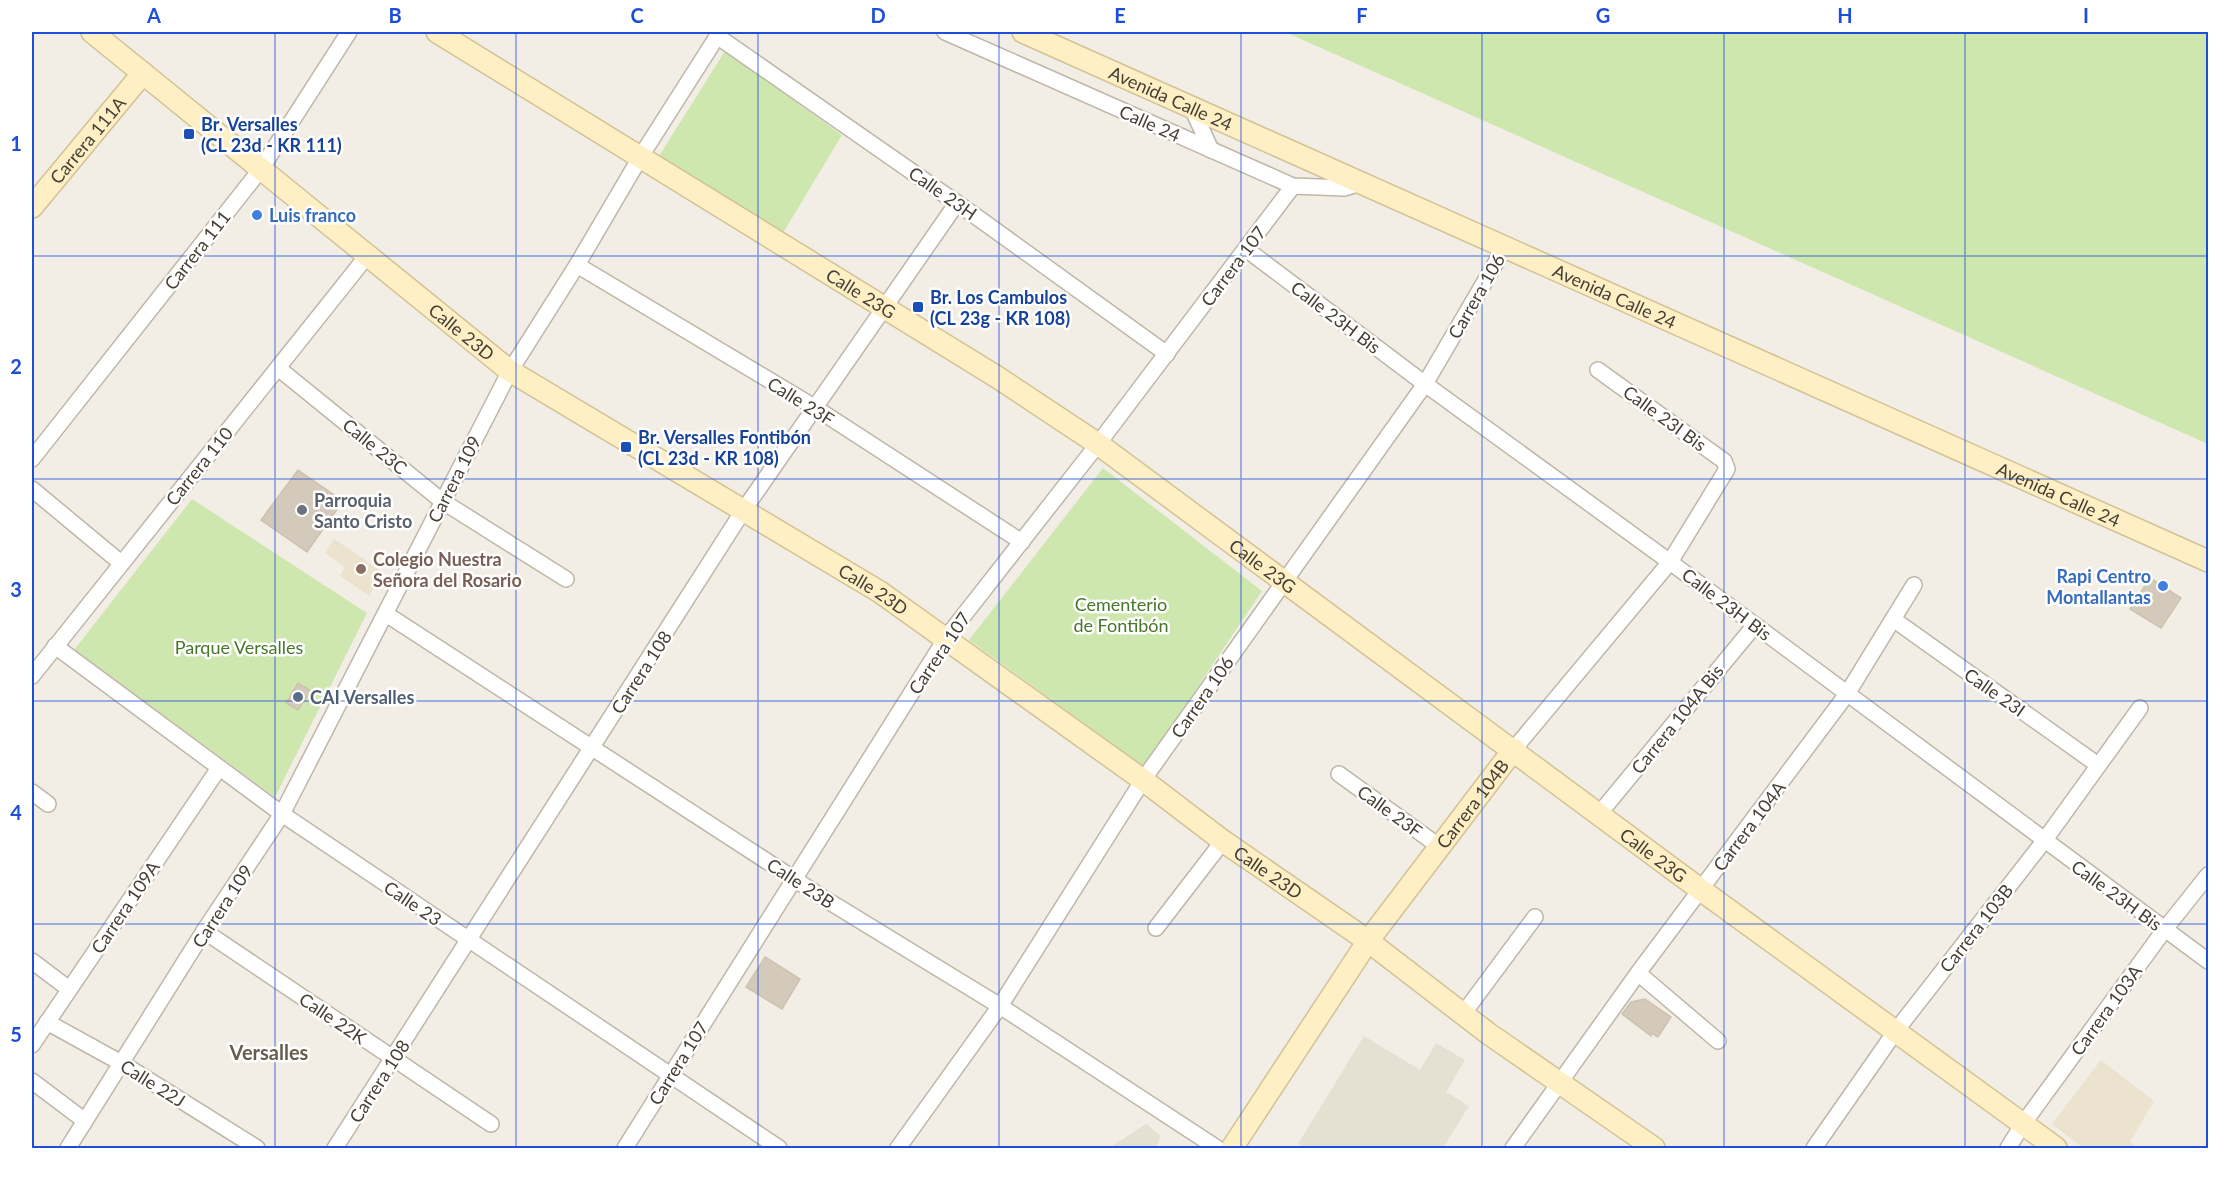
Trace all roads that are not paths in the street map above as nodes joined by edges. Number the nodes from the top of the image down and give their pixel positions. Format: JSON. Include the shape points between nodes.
{"nodes":[{"id":1,"x":92,"y":32,"type":"edge"},
{"id":2,"x":349,"y":32,"type":"edge"},
{"id":3,"x":437,"y":32,"type":"edge"},
{"id":4,"x":945,"y":32,"type":"edge"},
{"id":5,"x":1023,"y":32,"type":"edge"},
{"id":6,"x":719,"y":34,"type":"edge"},
{"id":7,"x":143,"y":73,"type":"junction"},
{"id":8,"x":1191,"y":106,"type":"junction"},
{"id":9,"x":1211,"y":150,"type":"junction"},
{"id":10,"x":641,"y":156,"type":"junction"},
{"id":11,"x":261,"y":169,"type":"junction"},
{"id":12,"x":1361,"y":183,"type":"junction"},
{"id":13,"x":1293,"y":186,"type":"junction"},
{"id":14,"x":957,"y":203,"type":"junction"},
{"id":15,"x":32,"y":207,"type":"edge"},
{"id":16,"x":1505,"y":247,"type":"junction"},
{"id":17,"x":1246,"y":249,"type":"junction"},
{"id":18,"x":367,"y":256,"type":"junction"},
{"id":19,"x":577,"y":265,"type":"junction"},
{"id":20,"x":883,"y":307,"type":"junction"},
{"id":21,"x":1167,"y":354,"type":"junction"},
{"id":22,"x":278,"y":368,"type":"junction"},
{"id":23,"x":1598,"y":370,"type":"dead end"},
{"id":24,"x":510,"y":371,"type":"junction"},
{"id":25,"x":1425,"y":384,"type":"junction"},
{"id":26,"x":814,"y":407,"type":"junction"},
{"id":27,"x":1098,"y":444,"type":"junction"},
{"id":28,"x":32,"y":459,"type":"edge"},
{"id":29,"x":1726,"y":469,"type":"joint"},
{"id":30,"x":32,"y":489,"type":"edge"},
{"id":31,"x":442,"y":501,"type":"junction"},
{"id":32,"x":743,"y":511,"type":"junction"},
{"id":33,"x":1023,"y":542,"type":"junction"},
{"id":34,"x":2208,"y":561,"type":"edge"},
{"id":35,"x":1670,"y":562,"type":"junction"},
{"id":36,"x":122,"y":563,"type":"junction"},
{"id":37,"x":566,"y":579,"type":"dead end"},
{"id":38,"x":1284,"y":580,"type":"junction"},
{"id":39,"x":1914,"y":585,"type":"dead end"},
{"id":40,"x":386,"y":614,"type":"junction"},
{"id":41,"x":1893,"y":619,"type":"junction"},
{"id":42,"x":1755,"y":625,"type":"junction"},
{"id":43,"x":946,"y":638,"type":"junction"},
{"id":44,"x":55,"y":646,"type":"junction"},
{"id":45,"x":32,"y":676,"type":"edge"},
{"id":46,"x":1847,"y":694,"type":"junction"},
{"id":47,"x":2140,"y":708,"type":"dead end"},
{"id":48,"x":593,"y":747,"type":"junction"},
{"id":49,"x":1514,"y":749,"type":"junction"},
{"id":50,"x":2098,"y":765,"type":"junction"},
{"id":51,"x":219,"y":768,"type":"junction"},
{"id":52,"x":1339,"y":774,"type":"dead end"},
{"id":53,"x":1143,"y":780,"type":"junction"},
{"id":54,"x":32,"y":792,"type":"edge"},
{"id":55,"x":48,"y":804,"type":"dead end"},
{"id":56,"x":282,"y":814,"type":"junction"},
{"id":57,"x":1599,"y":814,"type":"junction"},
{"id":58,"x":1224,"y":841,"type":"junction"},
{"id":59,"x":2044,"y":841,"type":"junction"},
{"id":60,"x":1440,"y":847,"type":"junction"},
{"id":61,"x":2208,"y":875,"type":"edge"},
{"id":62,"x":795,"y":878,"type":"junction"},
{"id":63,"x":1701,"y":890,"type":"junction"},
{"id":64,"x":1535,"y":917,"type":"dead end"},
{"id":65,"x":1156,"y":928,"type":"dead end"},
{"id":66,"x":2165,"y":929,"type":"junction"},
{"id":67,"x":204,"y":931,"type":"junction"},
{"id":68,"x":470,"y":941,"type":"junction"},
{"id":69,"x":1368,"y":942,"type":"junction"},
{"id":70,"x":32,"y":961,"type":"edge"},
{"id":71,"x":2208,"y":961,"type":"edge"},
{"id":72,"x":1638,"y":973,"type":"junction"},
{"id":73,"x":69,"y":989,"type":"junction"},
{"id":74,"x":1000,"y":1006,"type":"junction"},
{"id":75,"x":1463,"y":1014,"type":"junction"},
{"id":76,"x":47,"y":1022,"type":"junction"},
{"id":77,"x":1895,"y":1032,"type":"junction"},
{"id":78,"x":1718,"y":1041,"type":"dead end"},
{"id":79,"x":32,"y":1045,"type":"edge"},
{"id":80,"x":393,"y":1059,"type":"junction"},
{"id":81,"x":123,"y":1064,"type":"junction"},
{"id":82,"x":670,"y":1076,"type":"junction"},
{"id":83,"x":32,"y":1081,"type":"edge"},
{"id":84,"x":1561,"y":1084,"type":"junction"},
{"id":85,"x":85,"y":1122,"type":"junction"},
{"id":86,"x":491,"y":1124,"type":"dead end"},
{"id":87,"x":2023,"y":1124,"type":"junction"},
{"id":88,"x":68,"y":1149,"type":"edge"},
{"id":89,"x":257,"y":1149,"type":"edge"},
{"id":90,"x":335,"y":1149,"type":"edge"},
{"id":91,"x":625,"y":1149,"type":"edge"},
{"id":92,"x":779,"y":1149,"type":"edge"},
{"id":93,"x":898,"y":1149,"type":"edge"},
{"id":94,"x":1217,"y":1149,"type":"edge"},
{"id":95,"x":1232,"y":1149,"type":"edge"},
{"id":96,"x":1513,"y":1149,"type":"edge"},
{"id":97,"x":1654,"y":1149,"type":"edge"},
{"id":98,"x":1814,"y":1149,"type":"edge"},
{"id":99,"x":2008,"y":1149,"type":"edge"},
{"id":100,"x":2056,"y":1149,"type":"edge"}],
"edges":[{"from":1,"to":7,"type":"street","name":"Calle 23D"},
{"from":2,"to":11,"type":"street","name":"Carrera 111"},
{"from":3,"to":10,"type":"street","name":"Calle 23G"},
{"from":4,"to":9,"type":"street","name":"Calle 24"},
{"from":5,"to":8,"type":"street","name":"Avenida Calle 24"},
{"from":6,"to":10,"type":"street","name":"Carrera 109"},
{"from":6,"to":14,"type":"street","name":"Calle 23H"},
{"from":7,"to":11,"type":"street","name":"Calle 23D"},
{"from":7,"to":15,"type":"street","name":"Carrera 111A"},
{"from":8,"to":9,"type":"street"},
{"from":8,"to":12,"type":"street","name":"Avenida Calle 24"},
{"from":9,"to":13,"type":"street","name":"Calle 24"},
{"from":10,"to":19,"type":"street","name":"Carrera 109"},
{"from":10,"to":20,"type":"street","name":"Calle 23G"},
{"from":11,"to":18,"type":"street","name":"Calle 23D"},
{"from":11,"to":28,"type":"street","name":"Carrera 111"},
{"from":12,"to":13,"type":"street","name":"Calle 24","via":[[1344,188]]},
{"from":12,"to":16,"type":"street","name":"Avenida Calle 24"},
{"from":13,"to":17,"type":"street","name":"Carrera 107"},
{"from":14,"to":20,"type":"street","name":"Carrera 108"},
{"from":14,"to":21,"type":"street","name":"Calle 23H"},
{"from":16,"to":25,"type":"street","name":"Carrera 106"},
{"from":16,"to":34,"type":"street","name":"Avenida Calle 24"},
{"from":17,"to":21,"type":"street","name":"Carrera 107"},
{"from":17,"to":25,"type":"street","name":"Calle 23H Bis"},
{"from":18,"to":22,"type":"street","name":"Carrera 110"},
{"from":18,"to":24,"type":"street","name":"Calle 23D"},
{"from":19,"to":24,"type":"street","name":"Carrera 109"},
{"from":19,"to":26,"type":"street","name":"Calle 23F"},
{"from":20,"to":26,"type":"street","name":"Carrera 108"},
{"from":20,"to":27,"type":"street","name":"Calle 23G"},
{"from":21,"to":27,"type":"street","name":"Carrera 107"},
{"from":22,"to":31,"type":"street","name":"Calle 23C"},
{"from":22,"to":36,"type":"street","name":"Carrera 110"},
{"from":23,"to":29,"type":"street","name":"Calle 23I Bis","via":[[1724,461]]},
{"from":24,"to":31,"type":"street","name":"Carrera 109"},
{"from":24,"to":32,"type":"street","name":"Calle 23D"},
{"from":25,"to":35,"type":"street","name":"Calle 23H Bis"},
{"from":25,"to":38,"type":"street","name":"Carrera 106"},
{"from":26,"to":32,"type":"street","name":"Carrera 108"},
{"from":26,"to":33,"type":"street","name":"Calle 23F"},
{"from":27,"to":33,"type":"street","name":"Carrera 107"},
{"from":27,"to":38,"type":"street","name":"Calle 23G"},
{"from":29,"to":35,"type":"street","name":"Carrera 104B"},
{"from":30,"to":36,"type":"street"},
{"from":31,"to":37,"type":"street","name":"Calle 23C"},
{"from":31,"to":40,"type":"street","name":"Carrera 109"},
{"from":32,"to":43,"type":"street","name":"Calle 23D","via":[[880,592]]},
{"from":32,"to":48,"type":"street","name":"Carrera 108"},
{"from":33,"to":43,"type":"street","name":"Carrera 107"},
{"from":35,"to":42,"type":"street","name":"Calle 23H Bis"},
{"from":35,"to":49,"type":"street","name":"Carrera 104B"},
{"from":36,"to":44,"type":"street","name":"Carrera 110"},
{"from":38,"to":49,"type":"street","name":"Calle 23G"},
{"from":38,"to":53,"type":"street","name":"Carrera 106"},
{"from":39,"to":41,"type":"street","name":"Carrera 104A"},
{"from":40,"to":48,"type":"street","name":"Calle 23B"},
{"from":40,"to":56,"type":"street","name":"Carrera 109"},
{"from":41,"to":46,"type":"street","name":"Carrera 104A"},
{"from":41,"to":50,"type":"street","name":"Calle 23I"},
{"from":42,"to":46,"type":"street","name":"Calle 23H Bis"},
{"from":42,"to":57,"type":"street","name":"Carrera 104A Bis"},
{"from":43,"to":53,"type":"street","name":"Calle 23D"},
{"from":43,"to":62,"type":"street","name":"Carrera 107"},
{"from":44,"to":45,"type":"street","name":"Carrera 110"},
{"from":44,"to":51,"type":"street","name":"Calle 23"},
{"from":46,"to":59,"type":"street","name":"Calle 23H Bis"},
{"from":46,"to":63,"type":"street","name":"Carrera 104A"},
{"from":47,"to":50,"type":"street","name":"Carrera 103B"},
{"from":48,"to":62,"type":"street","name":"Calle 23B"},
{"from":48,"to":68,"type":"street","name":"Carrera 108"},
{"from":49,"to":57,"type":"street","name":"Calle 23G"},
{"from":49,"to":60,"type":"street","name":"Carrera 104B"},
{"from":50,"to":59,"type":"street","name":"Carrera 103B"},
{"from":51,"to":56,"type":"street","name":"Calle 23"},
{"from":51,"to":73,"type":"street","name":"Carrera 109A"},
{"from":52,"to":60,"type":"street","name":"Calle 23F"},
{"from":53,"to":58,"type":"street","name":"Calle 23D"},
{"from":53,"to":74,"type":"street","name":"Carrera 106"},
{"from":54,"to":55,"type":"street"},
{"from":56,"to":67,"type":"street","name":"Carrera 109"},
{"from":56,"to":68,"type":"street","name":"Calle 23"},
{"from":57,"to":63,"type":"street","name":"Calle 23G"},
{"from":58,"to":65,"type":"street"},
{"from":58,"to":69,"type":"street","name":"Calle 23D"},
{"from":59,"to":66,"type":"street","name":"Calle 23H Bis"},
{"from":59,"to":77,"type":"street","name":"Carrera 103B"},
{"from":60,"to":69,"type":"street","name":"Carrera 104B"},
{"from":61,"to":66,"type":"street","name":"Carrera 103A"},
{"from":62,"to":74,"type":"street","name":"Calle 23B"},
{"from":62,"to":82,"type":"street","name":"Carrera 107"},
{"from":63,"to":72,"type":"street","name":"Carrera 104A"},
{"from":63,"to":77,"type":"street","name":"Calle 23G"},
{"from":64,"to":75,"type":"street"},
{"from":66,"to":71,"type":"street","name":"Calle 23H Bis"},
{"from":66,"to":87,"type":"street","name":"Carrera 103A"},
{"from":67,"to":80,"type":"street","name":"Calle 22K"},
{"from":67,"to":81,"type":"street","name":"Carrera 109"},
{"from":68,"to":80,"type":"street","name":"Carrera 108"},
{"from":68,"to":82,"type":"street","name":"Calle 23"},
{"from":69,"to":75,"type":"street","name":"Calle 23D"},
{"from":69,"to":95,"type":"street","name":"Carrera 104B"},
{"from":70,"to":73,"type":"street"},
{"from":72,"to":78,"type":"street"},
{"from":72,"to":84,"type":"street","name":"Carrera 104A"},
{"from":73,"to":76,"type":"street","name":"Carrera 109A"},
{"from":74,"to":93,"type":"street","name":"Carrera 106"},
{"from":74,"to":94,"type":"street","name":"Calle 23B"},
{"from":75,"to":84,"type":"street","name":"Calle 23D"},
{"from":76,"to":79,"type":"street","name":"Carrera 109A"},
{"from":76,"to":81,"type":"street","name":"Calle 22J"},
{"from":77,"to":87,"type":"street","name":"Calle 23G"},
{"from":77,"to":98,"type":"street","name":"Carrera 103B"},
{"from":80,"to":86,"type":"street","name":"Calle 22K"},
{"from":80,"to":90,"type":"street","name":"Carrera 108"},
{"from":81,"to":85,"type":"street","name":"Carrera 109"},
{"from":81,"to":89,"type":"street","name":"Calle 22J"},
{"from":82,"to":91,"type":"street","name":"Carrera 107"},
{"from":82,"to":92,"type":"street","name":"Calle 23"},
{"from":83,"to":85,"type":"street"},
{"from":84,"to":96,"type":"street","name":"Carrera 104A"},
{"from":84,"to":97,"type":"street","name":"Calle 23D"},
{"from":85,"to":88,"type":"street","name":"Carrera 109"},
{"from":87,"to":99,"type":"street","name":"Carrera 103A"},
{"from":87,"to":100,"type":"street","name":"Calle 23G"}]}
